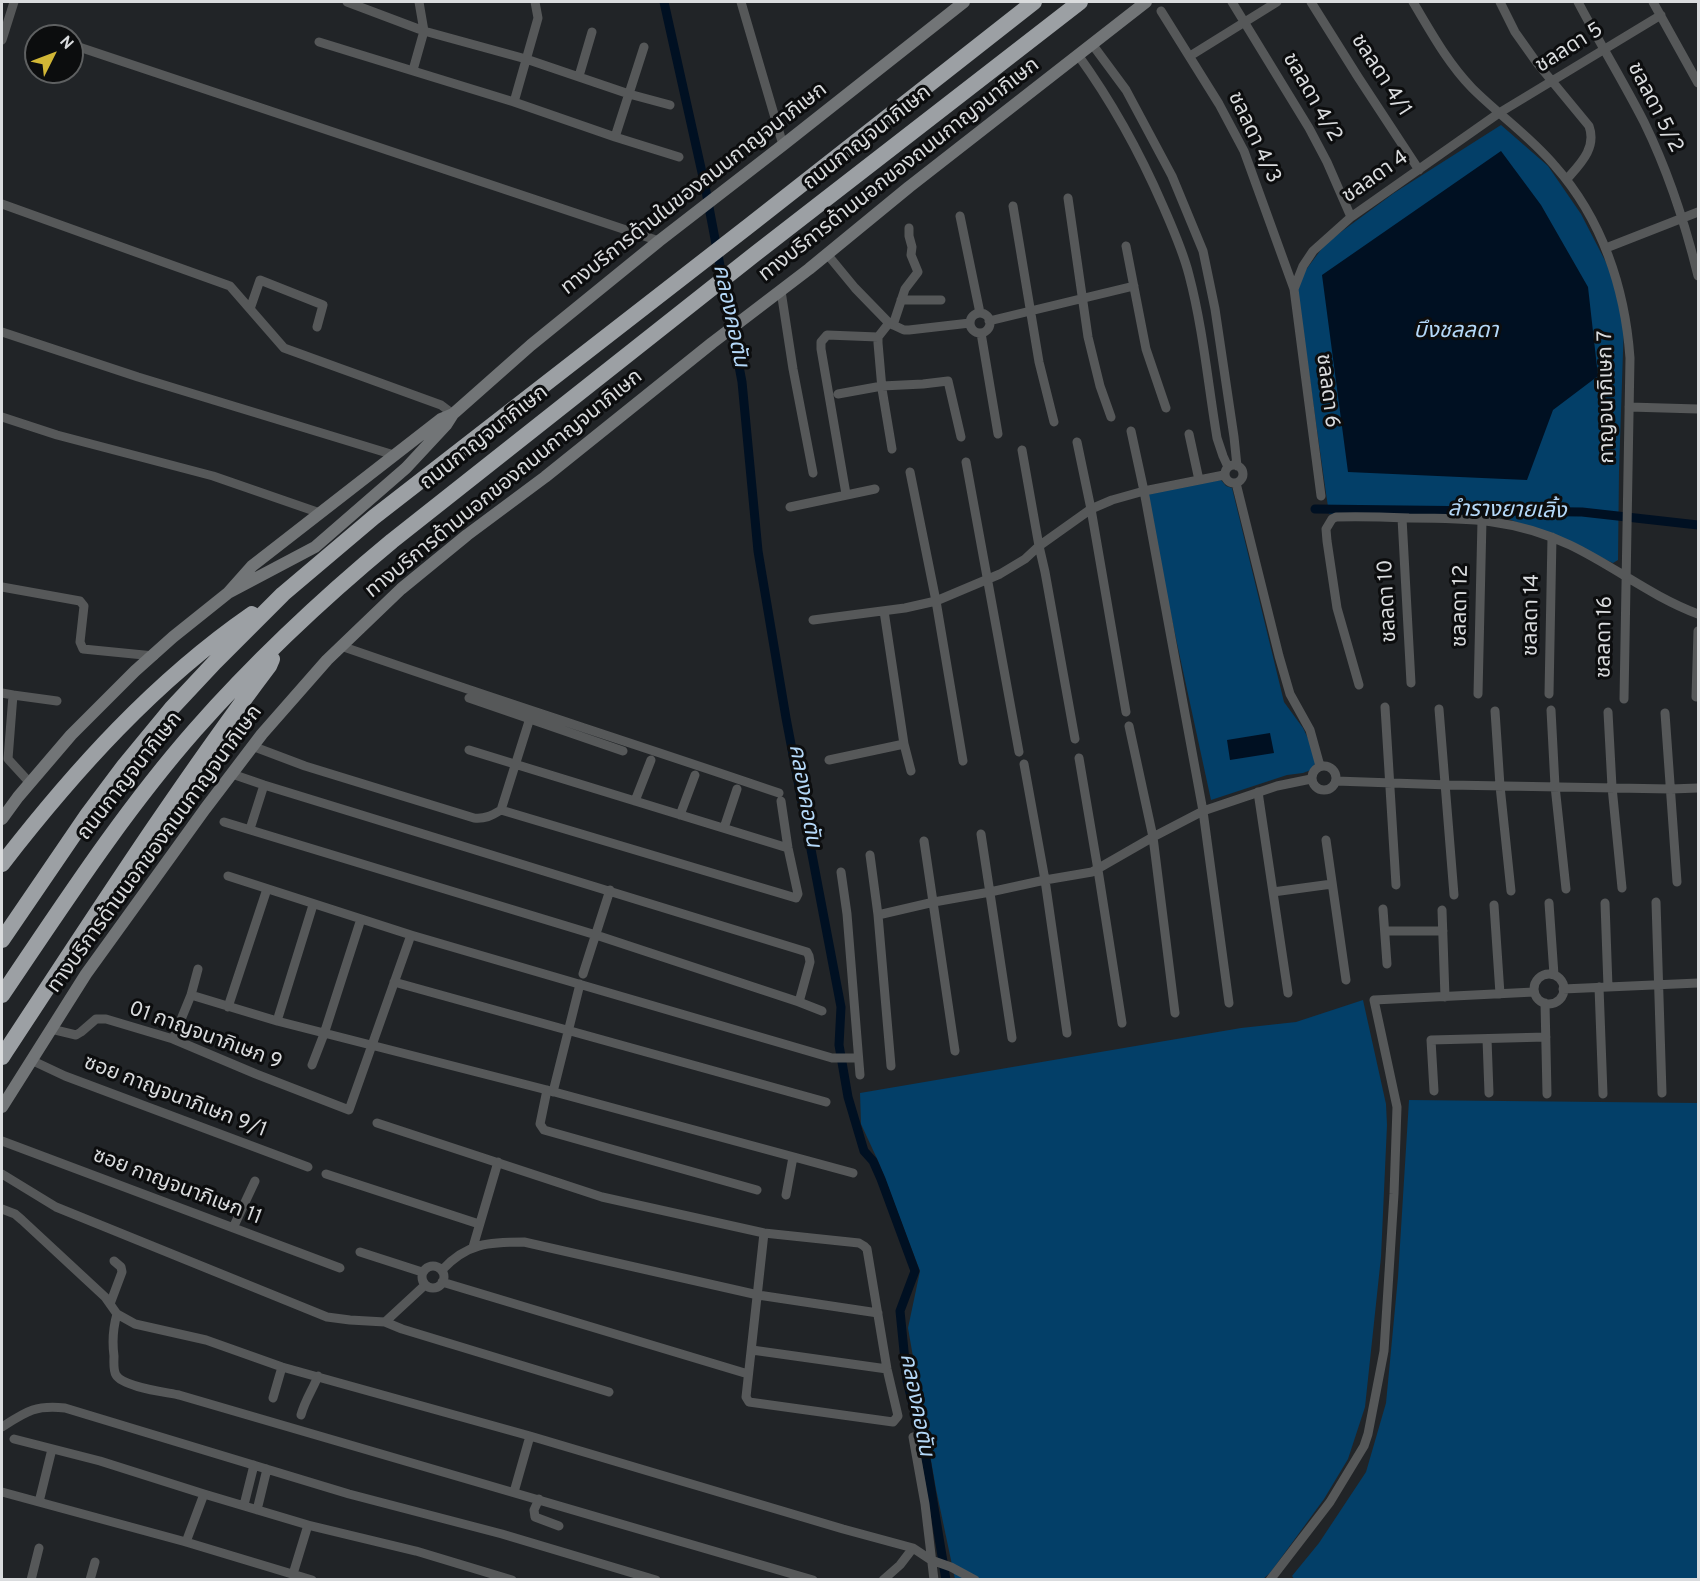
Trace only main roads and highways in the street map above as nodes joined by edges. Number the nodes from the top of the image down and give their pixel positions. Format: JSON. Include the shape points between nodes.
{"nodes":[{"id":1,"x":964,"y":2,"type":"edge"},
{"id":2,"x":1034,"y":2,"type":"edge"},
{"id":3,"x":1080,"y":2,"type":"edge"},
{"id":4,"x":1146,"y":2,"type":"edge"},
{"id":5,"x":453,"y":414,"type":"junction"},
{"id":6,"x":301,"y":526,"type":"junction"},
{"id":7,"x":315,"y":547,"type":"junction"},
{"id":8,"x":228,"y":593,"type":"junction"},
{"id":9,"x":283,"y":594,"type":"junction"},
{"id":10,"x":278,"y":644,"type":"junction"},
{"id":11,"x":7,"y":802,"type":"edge"},
{"id":12,"x":2,"y":819,"type":"edge"},
{"id":13,"x":2,"y":864,"type":"edge"},
{"id":14,"x":2,"y":940,"type":"edge"},
{"id":15,"x":2,"y":995,"type":"edge"},
{"id":16,"x":2,"y":1057,"type":"edge"},
{"id":17,"x":2,"y":1107,"type":"edge"}],
"edges":[{"from":1,"to":5,"type":"main road","name":"ทางบริการด้านในของถนนกาญจนาภิเษก","via":[[659,241]]},
{"from":2,"to":9,"type":"highway","name":"ถนนกาญจนาภิเษก","via":[[374,517]]},
{"from":3,"to":10,"type":"highway","name":"ถนนกาญจนาภิเษก","via":[[392,541]]},
{"from":4,"to":17,"type":"main road","name":"ทางบริการด้านนอกของถนนกาญจนาภิเษก","via":[[467,535],[401,589],[341,646],[252,746],[100,955]]},
{"from":5,"to":6,"type":"main road","name":"ทางบริการด้านในของถนนกาญจนาภิเษก","via":[[441,419]]},
{"from":5,"to":7,"type":"main road","name":"ทางบริการด้านในของถนนกาญจนาภิเษก","via":[[406,468]]},
{"from":6,"to":7,"type":"main road","via":[[294,543],[299,549]]},
{"from":6,"to":8,"type":"main road","name":"ทางบริการด้านในของถนนกาญจนาภิเษก","via":[[252,566]]},
{"from":7,"to":8,"type":"main road","name":"ทางบริการด้านในของถนนกาญจนาภิเษก"},
{"from":8,"to":11,"type":"main road","name":"ทางบริการด้านในของถนนกาญจนาภิเษก","via":[[135,671],[30,783]]},
{"from":9,"to":13,"type":"highway","via":[[229,629],[162,685],[99,749]]},
{"from":9,"to":14,"type":"highway","name":"ถนนกาญจนาภิเษก","via":[[171,709],[124,766]]},
{"from":10,"to":15,"type":"highway","name":"ถนนกาญจนาภิเษก","via":[[208,716],[148,787]]},
{"from":10,"to":16,"type":"highway","via":[[269,666],[170,804]]},
{"from":11,"to":12,"type":"main road","name":"ทางบริการด้านในของถนนกาญจนาภิเษก"}]}
